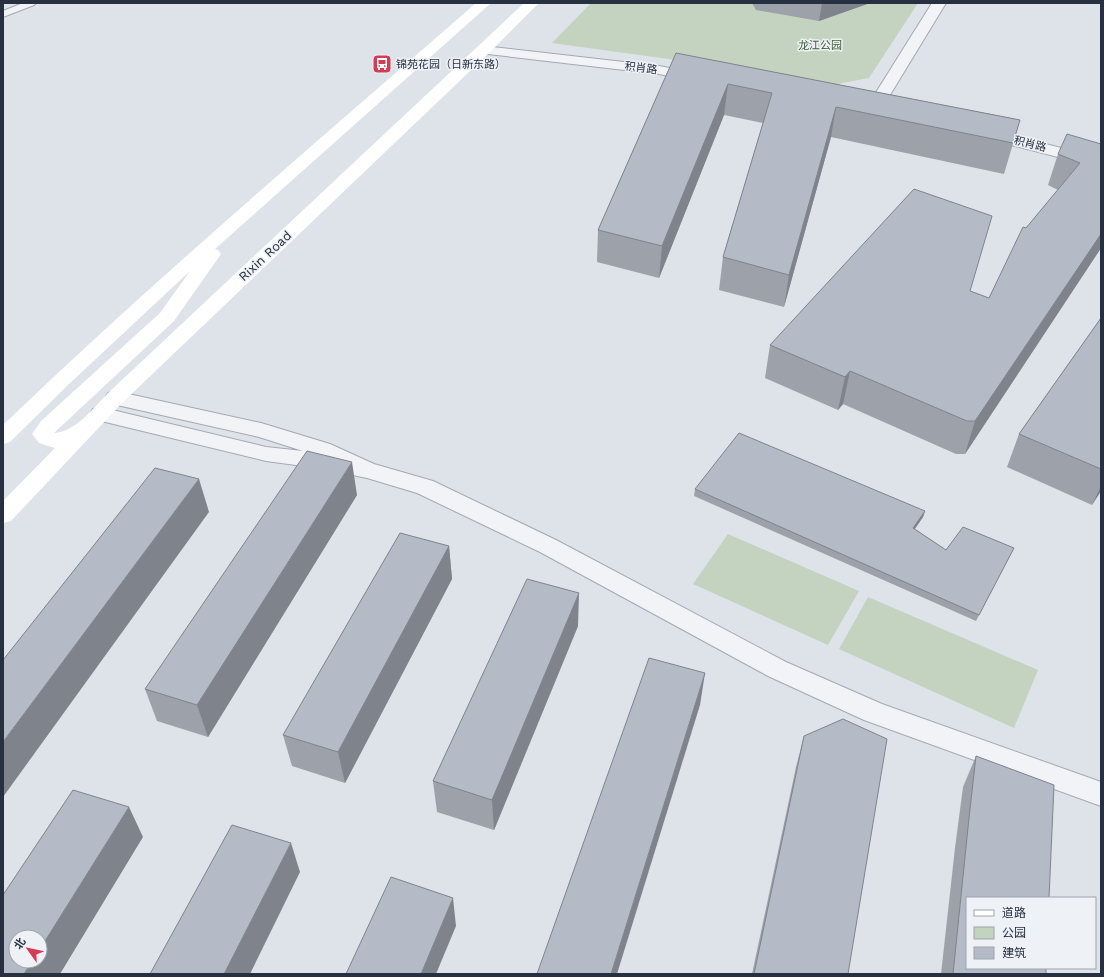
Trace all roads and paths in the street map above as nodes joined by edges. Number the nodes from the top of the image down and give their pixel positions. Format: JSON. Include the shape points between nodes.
{"nodes":[{"id":1,"x":31,"y":3,"type":"edge"},
{"id":2,"x":484,"y":3,"type":"edge"},
{"id":3,"x":532,"y":3,"type":"edge"},
{"id":4,"x":939,"y":3,"type":"edge"},
{"id":5,"x":3,"y":14,"type":"edge"},
{"id":6,"x":484,"y":50,"type":"junction"},
{"id":7,"x":711,"y":79,"type":"edge"},
{"id":8,"x":857,"y":107,"type":"edge"},
{"id":9,"x":873,"y":110,"type":"junction"},
{"id":10,"x":888,"y":113,"type":"edge"},
{"id":11,"x":972,"y":131,"type":"edge"},
{"id":12,"x":1101,"y":163,"type":"edge"},
{"id":13,"x":240,"y":216,"type":"junction"},
{"id":14,"x":115,"y":398,"type":"junction"},
{"id":15,"x":94,"y":420,"type":"junction"},
{"id":16,"x":3,"y":437,"type":"edge"},
{"id":17,"x":367,"y":470,"type":"junction"},
{"id":18,"x":3,"y":515,"type":"edge"},
{"id":19,"x":1101,"y":794,"type":"edge"}],
"edges":[{"from":1,"to":5,"type":"lane"},
{"from":2,"to":13,"type":"main road"},
{"from":3,"to":6,"type":"main road","name":"Rixin Road"},
{"from":4,"to":9,"type":"street"},
{"from":6,"to":7,"type":"street","name":"积肖路","via":[[658,70]]},
{"from":6,"to":14,"type":"main road","name":"Rixin Road"},
{"from":8,"to":9,"type":"street"},
{"from":9,"to":10,"type":"street"},
{"from":11,"to":12,"type":"street","name":"积肖路"},
{"from":13,"to":15,"type":"main road","via":[[167,317],[48,426],[44,434],[46,438],[56,441],[68,437]]},
{"from":13,"to":16,"type":"main road","via":[[59,381]]},
{"from":14,"to":15,"type":"main road","name":"Rixin Road"},
{"from":14,"to":17,"type":"street","via":[[261,430],[322,449]]},
{"from":15,"to":17,"type":"street","via":[[266,454],[318,460]]},
{"from":15,"to":18,"type":"main road","name":"Rixin Road"},
{"from":17,"to":19,"type":"street","via":[[432,491],[548,546],[777,669],[873,712]]}]}
